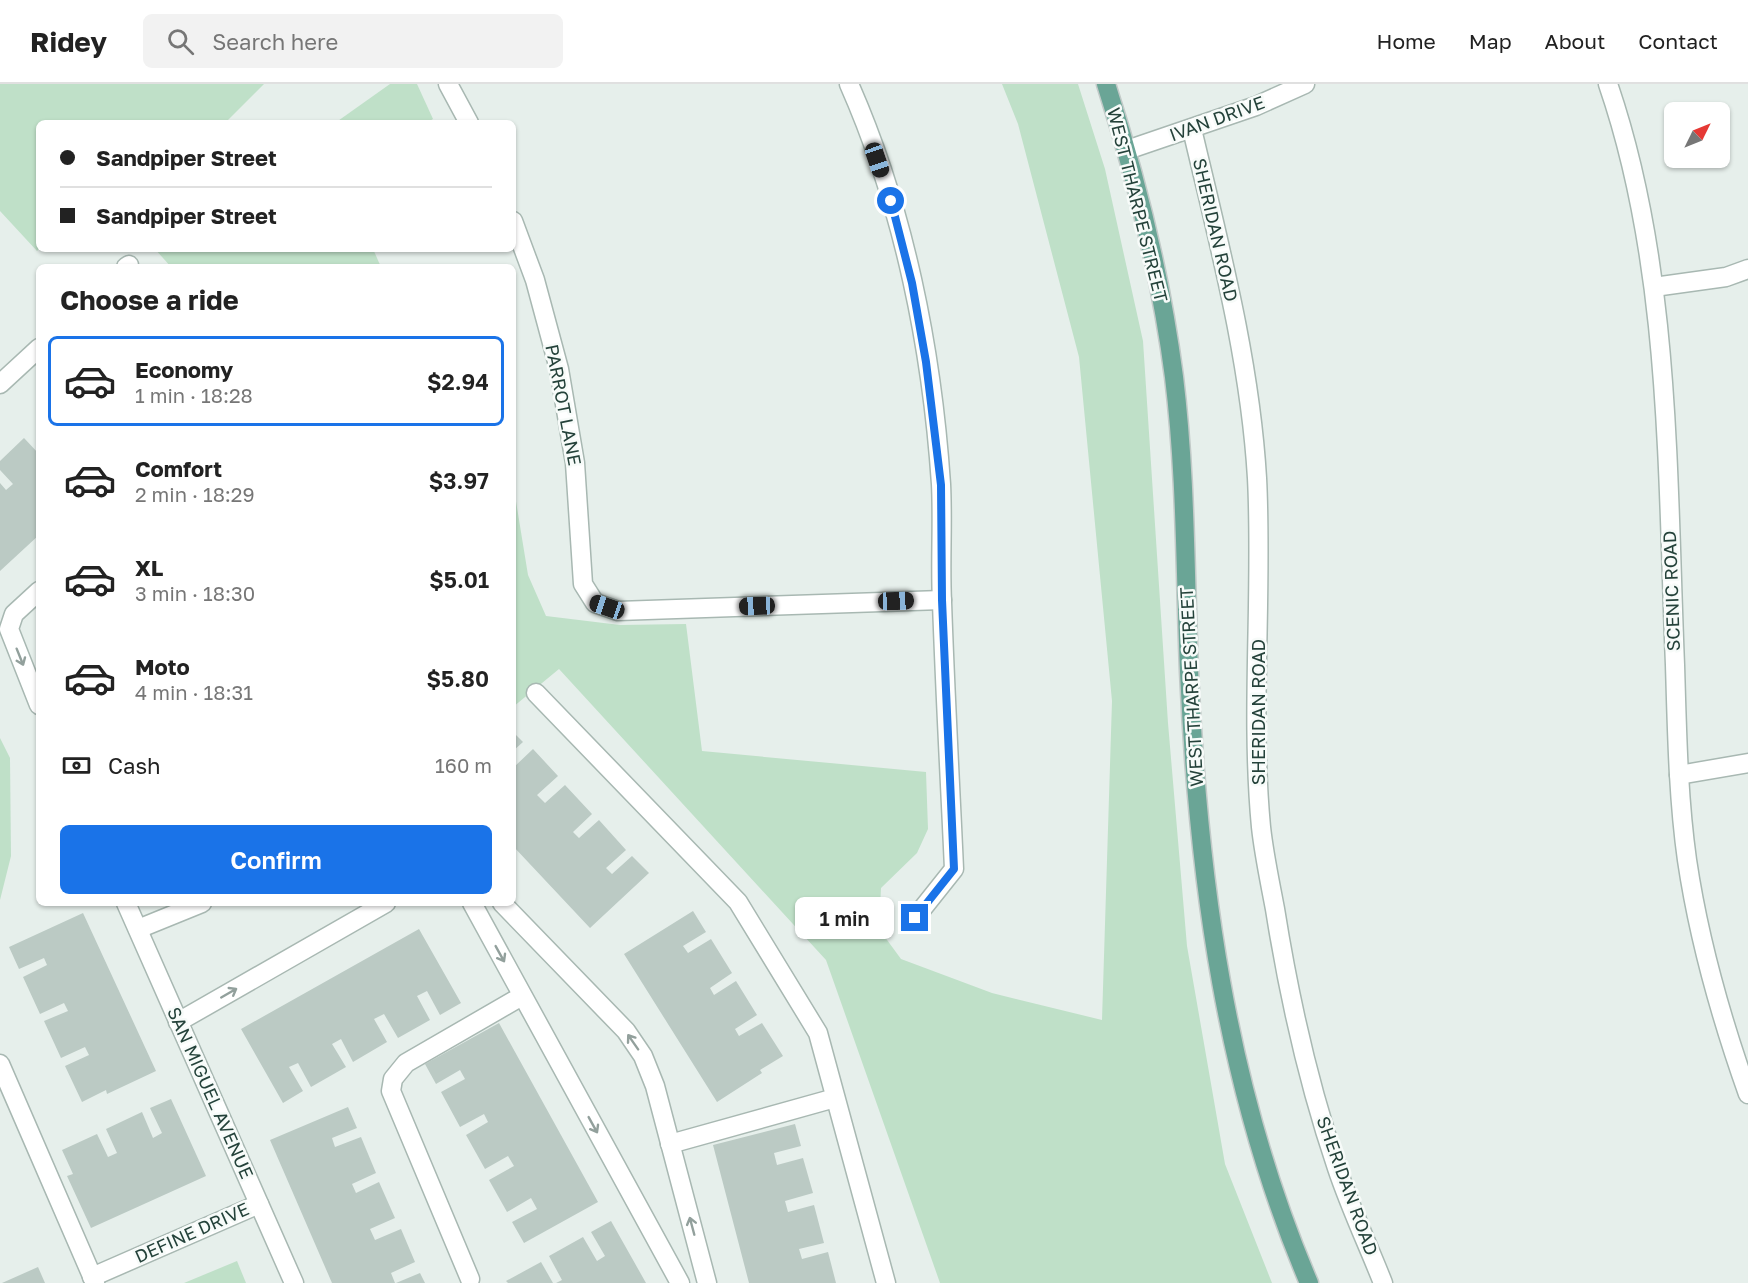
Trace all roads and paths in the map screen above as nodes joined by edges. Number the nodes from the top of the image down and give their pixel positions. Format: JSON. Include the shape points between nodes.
{"nodes":[{"id":1,"x":448,"y":84,"type":"edge"},
{"id":2,"x":849,"y":84,"type":"edge"},
{"id":3,"x":1106,"y":84,"type":"edge"},
{"id":4,"x":1305,"y":84,"type":"edge"},
{"id":5,"x":1608,"y":84,"type":"edge"},
{"id":6,"x":467,"y":120,"type":"edge"},
{"id":7,"x":1192,"y":129,"type":"junction"},
{"id":8,"x":1127,"y":150,"type":"junction"},
{"id":9,"x":516,"y":228,"type":"edge"},
{"id":10,"x":1748,"y":269,"type":"edge"},
{"id":11,"x":1654,"y":287,"type":"junction"},
{"id":12,"x":36,"y":351,"type":"edge"},
{"id":13,"x":0,"y":384,"type":"edge"},
{"id":14,"x":36,"y":594,"type":"edge"},
{"id":15,"x":942,"y":600,"type":"junction"},
{"id":16,"x":536,"y":693,"type":"dead end"},
{"id":17,"x":36,"y":697,"type":"edge"},
{"id":18,"x":1748,"y":763,"type":"edge"},
{"id":19,"x":1679,"y":775,"type":"junction"},
{"id":20,"x":127,"y":906,"type":"edge"},
{"id":21,"x":195,"y":906,"type":"edge"},
{"id":22,"x":381,"y":906,"type":"edge"},
{"id":23,"x":474,"y":906,"type":"edge"},
{"id":24,"x":505,"y":906,"type":"edge"},
{"id":25,"x":915,"y":918,"type":"dead end"},
{"id":26,"x":138,"y":929,"type":"junction"},
{"id":27,"x":522,"y":996,"type":"junction"},
{"id":28,"x":178,"y":1022,"type":"junction"},
{"id":29,"x":0,"y":1064,"type":"edge"},
{"id":30,"x":1748,"y":1094,"type":"edge"},
{"id":31,"x":835,"y":1098,"type":"junction"},
{"id":32,"x":670,"y":1144,"type":"junction"},
{"id":33,"x":259,"y":1204,"type":"junction"},
{"id":34,"x":94,"y":1280,"type":"edge"},
{"id":35,"x":470,"y":1280,"type":"dead end"},
{"id":36,"x":294,"y":1283,"type":"edge"},
{"id":37,"x":680,"y":1283,"type":"edge"},
{"id":38,"x":707,"y":1283,"type":"edge"},
{"id":39,"x":886,"y":1283,"type":"edge"},
{"id":40,"x":1309,"y":1283,"type":"edge"},
{"id":41,"x":1383,"y":1283,"type":"edge"}],
"edges":[{"from":1,"to":6,"type":"street"},
{"from":2,"to":15,"type":"street","via":[[891,201],[912,283],[941,485]]},
{"from":3,"to":8,"type":"main road","name":"WEST THARPE STREET"},
{"from":4,"to":7,"type":"street","name":"IVAN DRIVE"},
{"from":5,"to":11,"type":"street","name":"SCENIC ROAD","via":[[1621,122]]},
{"from":7,"to":8,"type":"street","name":"IVAN DRIVE"},
{"from":7,"to":41,"type":"street","name":"SHERIDAN ROAD","via":[[1234,311],[1254,444],[1261,828],[1303,1058],[1337,1169]]},
{"from":8,"to":40,"type":"main road","name":"WEST THARPE STREET","via":[[1158,278],[1174,377],[1183,477],[1189,672],[1201,848],[1215,958],[1263,1161]]},
{"from":9,"to":15,"type":"street","name":"PARROT LANE","via":[[535,280],[559,369],[575,463],[583,584],[595,603],[618,611]]},
{"from":10,"to":11,"type":"street","via":[[1726,278]]},
{"from":11,"to":19,"type":"street","name":"SCENIC ROAD","via":[[1667,465]]},
{"from":12,"to":13,"type":"street"},
{"from":14,"to":17,"type":"street","one_way":true,"via":[[14,614],[9,629]]},
{"from":15,"to":25,"type":"street","via":[[954,869]]},
{"from":16,"to":31,"type":"street","via":[[738,902],[818,1033]]},
{"from":18,"to":19,"type":"street"},
{"from":19,"to":30,"type":"street","name":"SCENIC ROAD","via":[[1687,859],[1702,943]]},
{"from":20,"to":26,"type":"street","name":"SAN MIGUEL AVENUE"},
{"from":21,"to":26,"type":"street"},
{"from":28,"to":22,"type":"street","one_way":true},
{"from":23,"to":27,"type":"street","one_way":true},
{"from":32,"to":24,"type":"street","one_way":true,"via":[[655,1086],[643,1056],[626,1031]]},
{"from":26,"to":28,"type":"street","name":"SAN MIGUEL AVENUE"},
{"from":27,"to":35,"type":"street","via":[[406,1063],[393,1079],[391,1091]]},
{"from":27,"to":37,"type":"street","one_way":true},
{"from":28,"to":33,"type":"street","name":"SAN MIGUEL AVENUE"},
{"from":29,"to":34,"type":"street"},
{"from":31,"to":32,"type":"street"},
{"from":31,"to":39,"type":"street"},
{"from":38,"to":32,"type":"street","one_way":true},
{"from":33,"to":34,"type":"street","name":"DEFINE DRIVE"},
{"from":33,"to":36,"type":"street","name":"SAN MIGUEL AVENUE"}]}
